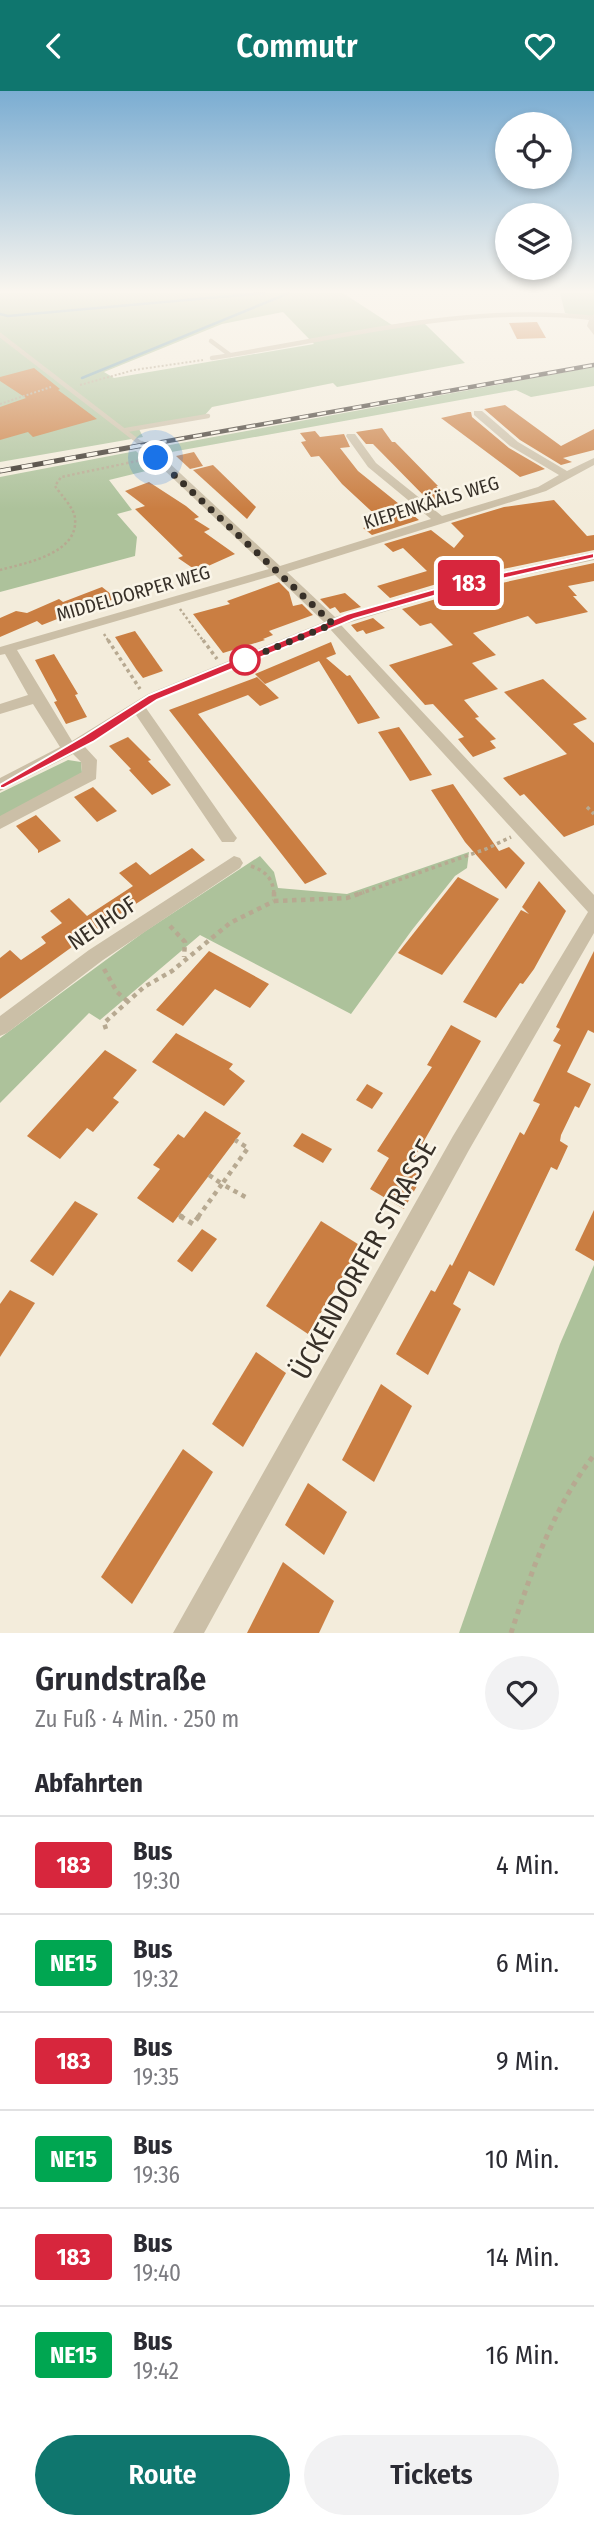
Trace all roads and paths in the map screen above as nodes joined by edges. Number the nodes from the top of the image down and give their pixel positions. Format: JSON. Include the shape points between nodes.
{"nodes":[{"id":1,"x":39,"y":365,"type":"edge"},
{"id":2,"x":171,"y":365,"type":"edge"},
{"id":3,"x":62,"y":383,"type":"junction"},
{"id":4,"x":70,"y":389,"type":"junction"},
{"id":5,"x":0,"y":404,"type":"edge"},
{"id":6,"x":478,"y":414,"type":"dead end"},
{"id":7,"x":208,"y":416,"type":"dead end"},
{"id":8,"x":126,"y":430,"type":"junction"},
{"id":9,"x":351,"y":436,"type":"dead end"},
{"id":10,"x":152,"y":454,"type":"junction"},
{"id":11,"x":594,"y":461,"type":"edge"},
{"id":12,"x":568,"y":476,"type":"junction"},
{"id":13,"x":439,"y":520,"type":"junction"},
{"id":14,"x":594,"y":556,"type":"edge"},
{"id":15,"x":275,"y":569,"type":"junction"},
{"id":16,"x":0,"y":570,"type":"edge"},
{"id":17,"x":175,"y":602,"type":"junction"},
{"id":18,"x":97,"y":624,"type":"junction"},
{"id":19,"x":333,"y":624,"type":"junction"},
{"id":20,"x":121,"y":647,"type":"dead end"},
{"id":21,"x":114,"y":649,"type":"junction"},
{"id":22,"x":5,"y":650,"type":"edge"},
{"id":23,"x":135,"y":668,"type":"dead end"},
{"id":24,"x":225,"y":669,"type":"junction"},
{"id":25,"x":128,"y":670,"type":"junction"},
{"id":26,"x":153,"y":697,"type":"junction"},
{"id":27,"x":36,"y":698,"type":"junction"},
{"id":28,"x":0,"y":709,"type":"edge"},
{"id":29,"x":135,"y":709,"type":"junction"},
{"id":30,"x":73,"y":748,"type":"junction"},
{"id":31,"x":0,"y":785,"type":"edge"},
{"id":32,"x":587,"y":807,"type":"dead end"},
{"id":33,"x":594,"y":814,"type":"edge"},
{"id":34,"x":0,"y":823,"type":"edge"},
{"id":35,"x":522,"y":831,"type":"junction"},
{"id":36,"x":228,"y":838,"type":"dead end"},
{"id":37,"x":234,"y":863,"type":"joint"},
{"id":38,"x":274,"y":901,"type":"junction"},
{"id":39,"x":594,"y":907,"type":"edge"},
{"id":40,"x":157,"y":914,"type":"junction"},
{"id":41,"x":594,"y":917,"type":"edge"},
{"id":42,"x":96,"y":955,"type":"junction"},
{"id":43,"x":184,"y":959,"type":"junction"},
{"id":44,"x":127,"y":1001,"type":"junction"},
{"id":45,"x":0,"y":1027,"type":"edge"},
{"id":46,"x":106,"y":1029,"type":"dead end"},
{"id":47,"x":235,"y":1140,"type":"dead end"},
{"id":48,"x":209,"y":1175,"type":"dead end"},
{"id":49,"x":222,"y":1184,"type":"junction"},
{"id":50,"x":249,"y":1199,"type":"dead end"},
{"id":51,"x":179,"y":1215,"type":"dead end"},
{"id":52,"x":594,"y":1455,"type":"edge"},
{"id":53,"x":188,"y":1633,"type":"edge"},
{"id":54,"x":511,"y":1633,"type":"edge"}],
"edges":[{"from":1,"to":3,"type":"lane"},
{"from":2,"to":4,"type":"path","via":[[111,375]]},
{"from":3,"to":4,"type":"lane"},
{"from":3,"to":5,"type":"path"},
{"from":4,"to":8,"type":"lane"},
{"from":6,"to":12,"type":"street","via":[[514,444]]},
{"from":7,"to":8,"type":"lane"},
{"from":8,"to":10,"type":"lane"},
{"from":9,"to":13,"type":"street","via":[[372,464]]},
{"from":10,"to":15,"type":"street"},
{"from":10,"to":16,"type":"path","via":[[61,477],[55,487],[75,516],[72,535],[51,553]]},
{"from":11,"to":12,"type":"street","name":"KIEPENKÄÄLS WEG"},
{"from":12,"to":13,"type":"street","name":"KIEPENKÄÄLS WEG","via":[[542,489]]},
{"from":13,"to":15,"type":"street","name":"KIEPENKÄÄLS WEG"},
{"from":14,"to":19,"type":"street","via":[[456,586]]},
{"from":15,"to":17,"type":"street","name":"MIDDELDORPER WEG"},
{"from":15,"to":19,"type":"street"},
{"from":17,"to":18,"type":"street","name":"MIDDELDORPER WEG"},
{"from":17,"to":24,"type":"path"},
{"from":18,"to":21,"type":"path"},
{"from":18,"to":22,"type":"street","name":"MIDDELDORPER WEG"},
{"from":19,"to":24,"type":"street"},
{"from":19,"to":35,"type":"street"},
{"from":20,"to":21,"type":"path"},
{"from":21,"to":25,"type":"path"},
{"from":22,"to":27,"type":"street"},
{"from":23,"to":25,"type":"path"},
{"from":24,"to":26,"type":"street"},
{"from":25,"to":26,"type":"path"},
{"from":26,"to":29,"type":"street"},
{"from":27,"to":28,"type":"street"},
{"from":27,"to":30,"type":"street","via":[[60,738]]},
{"from":29,"to":30,"type":"street"},
{"from":29,"to":36,"type":"street","via":[[145,713]]},
{"from":30,"to":31,"type":"street"},
{"from":30,"to":34,"type":"street","via":[[89,760],[90,775]]},
{"from":32,"to":33,"type":"path"},
{"from":35,"to":38,"type":"path","via":[[486,849],[348,898]]},
{"from":35,"to":39,"type":"street"},
{"from":37,"to":38,"type":"path","via":[[268,874],[275,885]]},
{"from":37,"to":40,"type":"street","name":"NEUHOF"},
{"from":38,"to":43,"type":"path","via":[[230,923]]},
{"from":40,"to":42,"type":"street","name":"NEUHOF"},
{"from":40,"to":43,"type":"path","via":[[185,941]]},
{"from":41,"to":53,"type":"street","name":"ÜCKENDORFER STRASSE","via":[[461,1143]]},
{"from":42,"to":44,"type":"path"},
{"from":42,"to":45,"type":"street","name":"NEUHOF"},
{"from":43,"to":44,"type":"path"},
{"from":44,"to":46,"type":"path","via":[[104,1023]]},
{"from":47,"to":49,"type":"path","via":[[248,1148]]},
{"from":48,"to":49,"type":"path"},
{"from":49,"to":50,"type":"path"},
{"from":49,"to":51,"type":"path","via":[[193,1224]]},
{"from":52,"to":54,"type":"path","via":[[575,1477],[532,1571]]}]}
